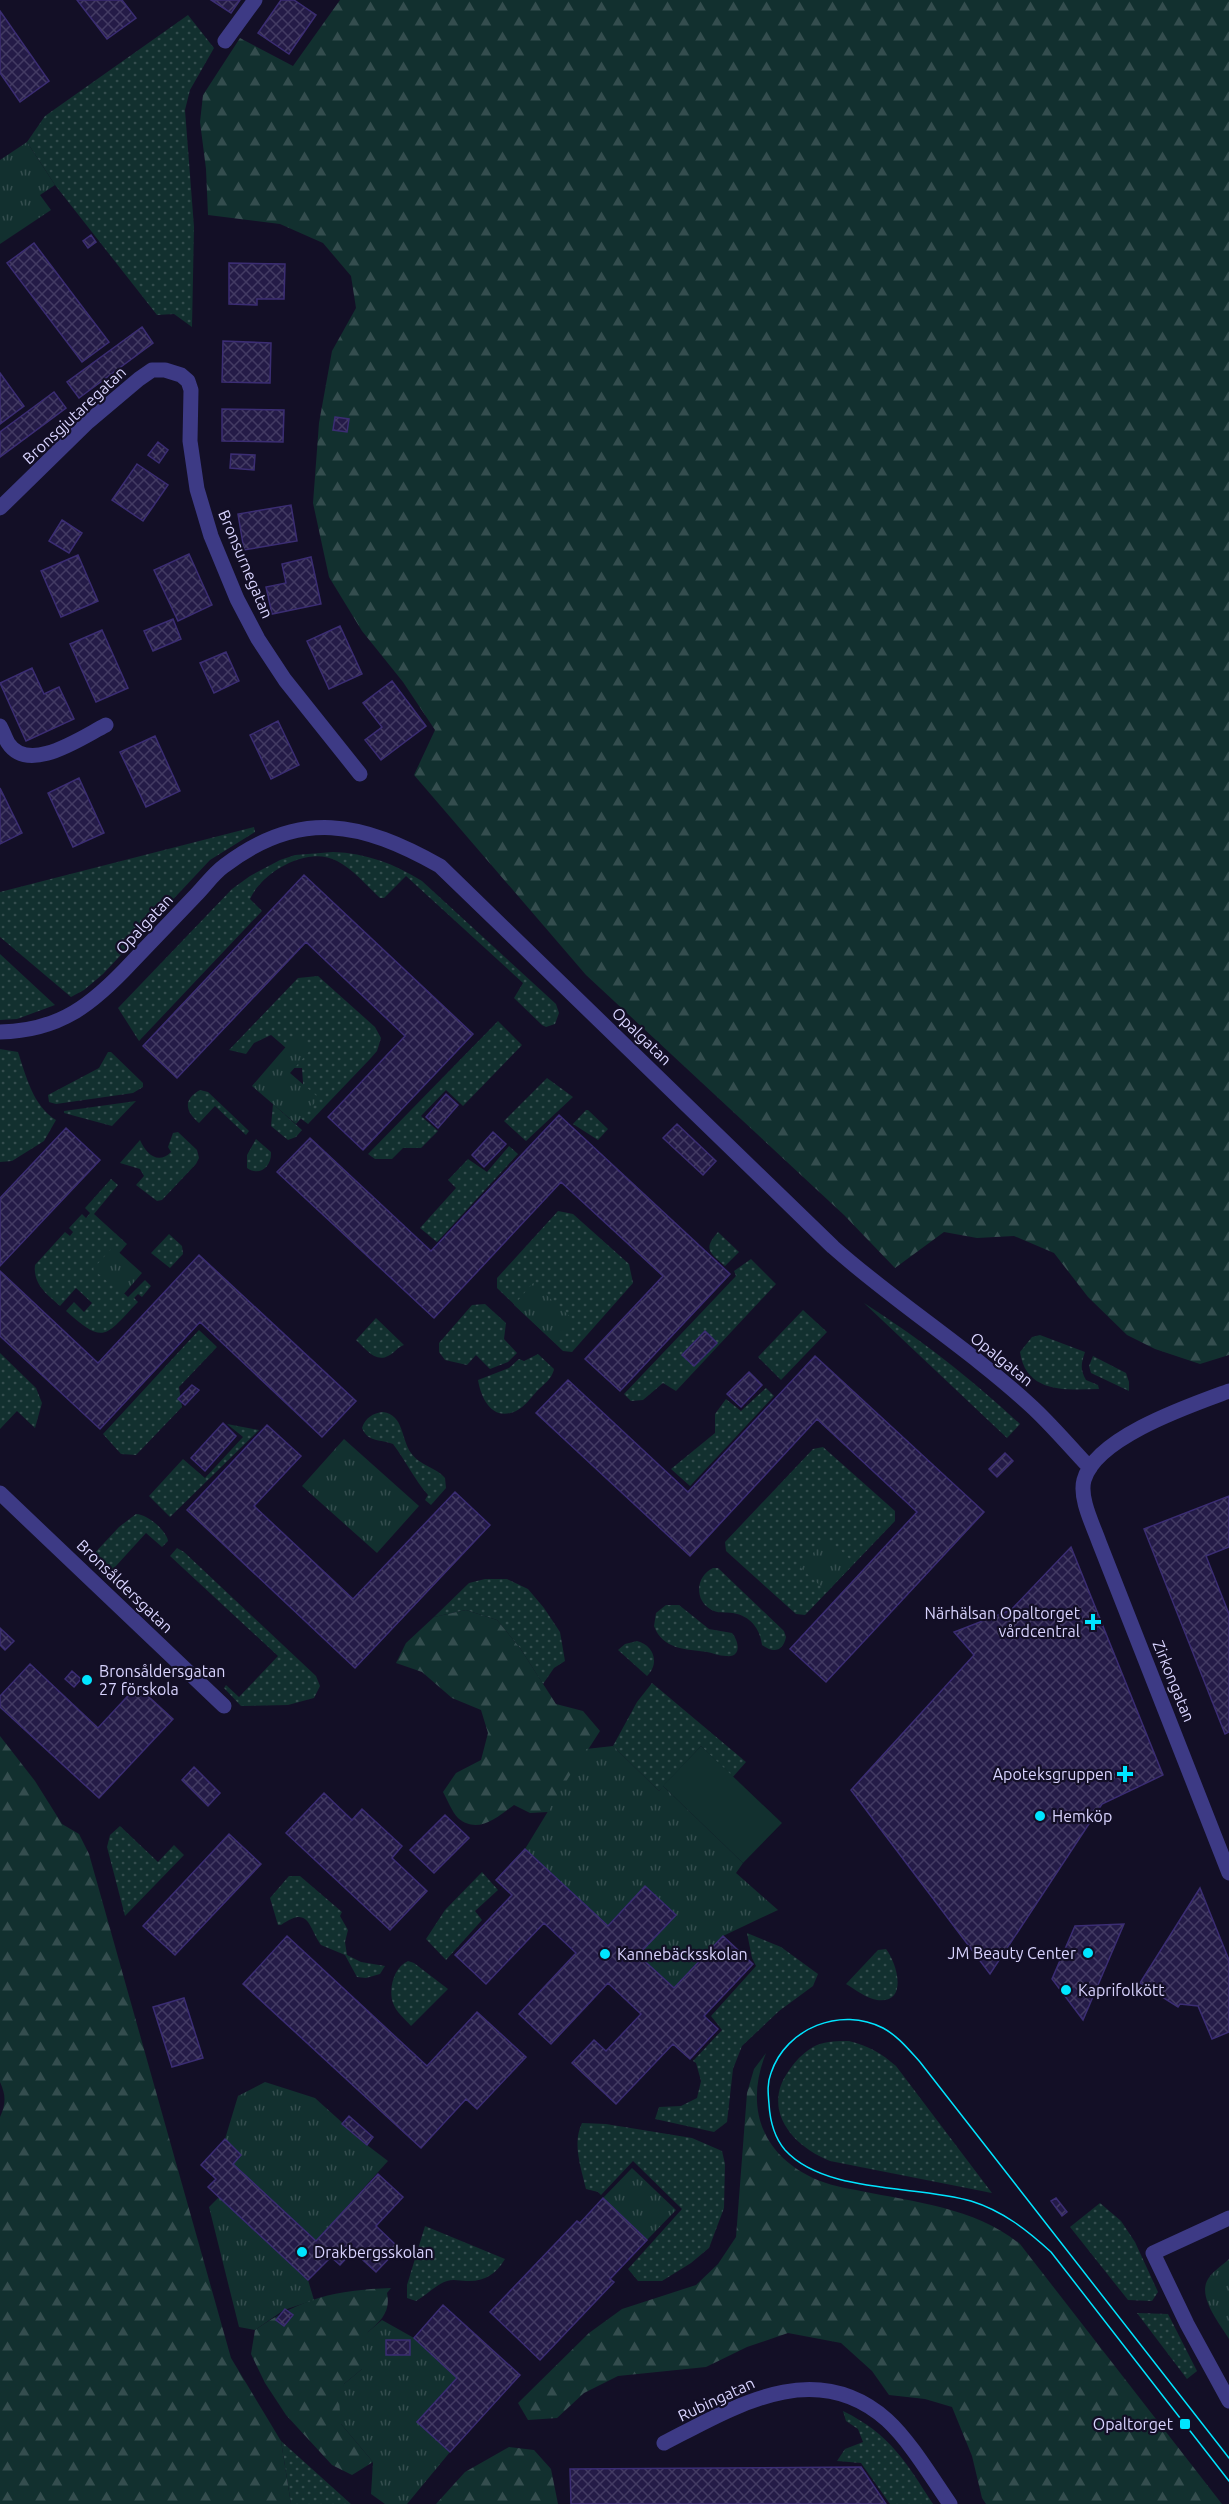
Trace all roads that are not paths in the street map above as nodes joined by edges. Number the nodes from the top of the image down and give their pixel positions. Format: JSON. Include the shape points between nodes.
{"nodes":[{"id":1,"x":255,"y":0,"type":"edge"},
{"id":2,"x":225,"y":41,"type":"dead end"},
{"id":3,"x":181,"y":375,"type":"joint"},
{"id":4,"x":0,"y":508,"type":"edge"},
{"id":5,"x":106,"y":725,"type":"dead end"},
{"id":6,"x":0,"y":726,"type":"edge"},
{"id":7,"x":360,"y":774,"type":"dead end"},
{"id":8,"x":0,"y":1032,"type":"edge"},
{"id":9,"x":1229,"y":1390,"type":"edge"},
{"id":10,"x":1090,"y":1468,"type":"junction"},
{"id":11,"x":0,"y":1493,"type":"edge"},
{"id":12,"x":224,"y":1706,"type":"dead end"},
{"id":13,"x":1229,"y":1873,"type":"edge"},
{"id":14,"x":1229,"y":2218,"type":"edge"},
{"id":15,"x":1229,"y":2401,"type":"edge"},
{"id":16,"x":664,"y":2443,"type":"dead end"},
{"id":17,"x":950,"y":2504,"type":"edge"}],
"edges":[{"from":1,"to":2,"type":"street"},
{"from":3,"to":4,"type":"street","name":"Bronsgjutaregatan","via":[[152,369],[88,422]]},
{"from":3,"to":7,"type":"street","name":"Bronsurnegatan","via":[[191,390],[190,441],[197,489],[237,599],[285,680]]},
{"from":5,"to":6,"type":"street","via":[[45,755],[30,756],[9,745]]},
{"from":8,"to":10,"type":"street","name":"Opalgatan","via":[[43,1027],[69,1016],[102,994],[223,867],[264,841],[307,828],[332,827],[357,830],[406,846],[440,866],[833,1248],[1008,1386]]},
{"from":9,"to":10,"type":"street","via":[[1131,1433],[1104,1452]]},
{"from":10,"to":13,"type":"street","name":"Zirkongatan","via":[[1084,1480],[1086,1502]]},
{"from":11,"to":12,"type":"street","name":"Bronsåldersgatan"},
{"from":14,"to":15,"type":"street","via":[[1153,2253]]},
{"from":16,"to":17,"type":"street","name":"Rubingatan","via":[[760,2397],[798,2390],[828,2390],[858,2401],[887,2421]]}]}
